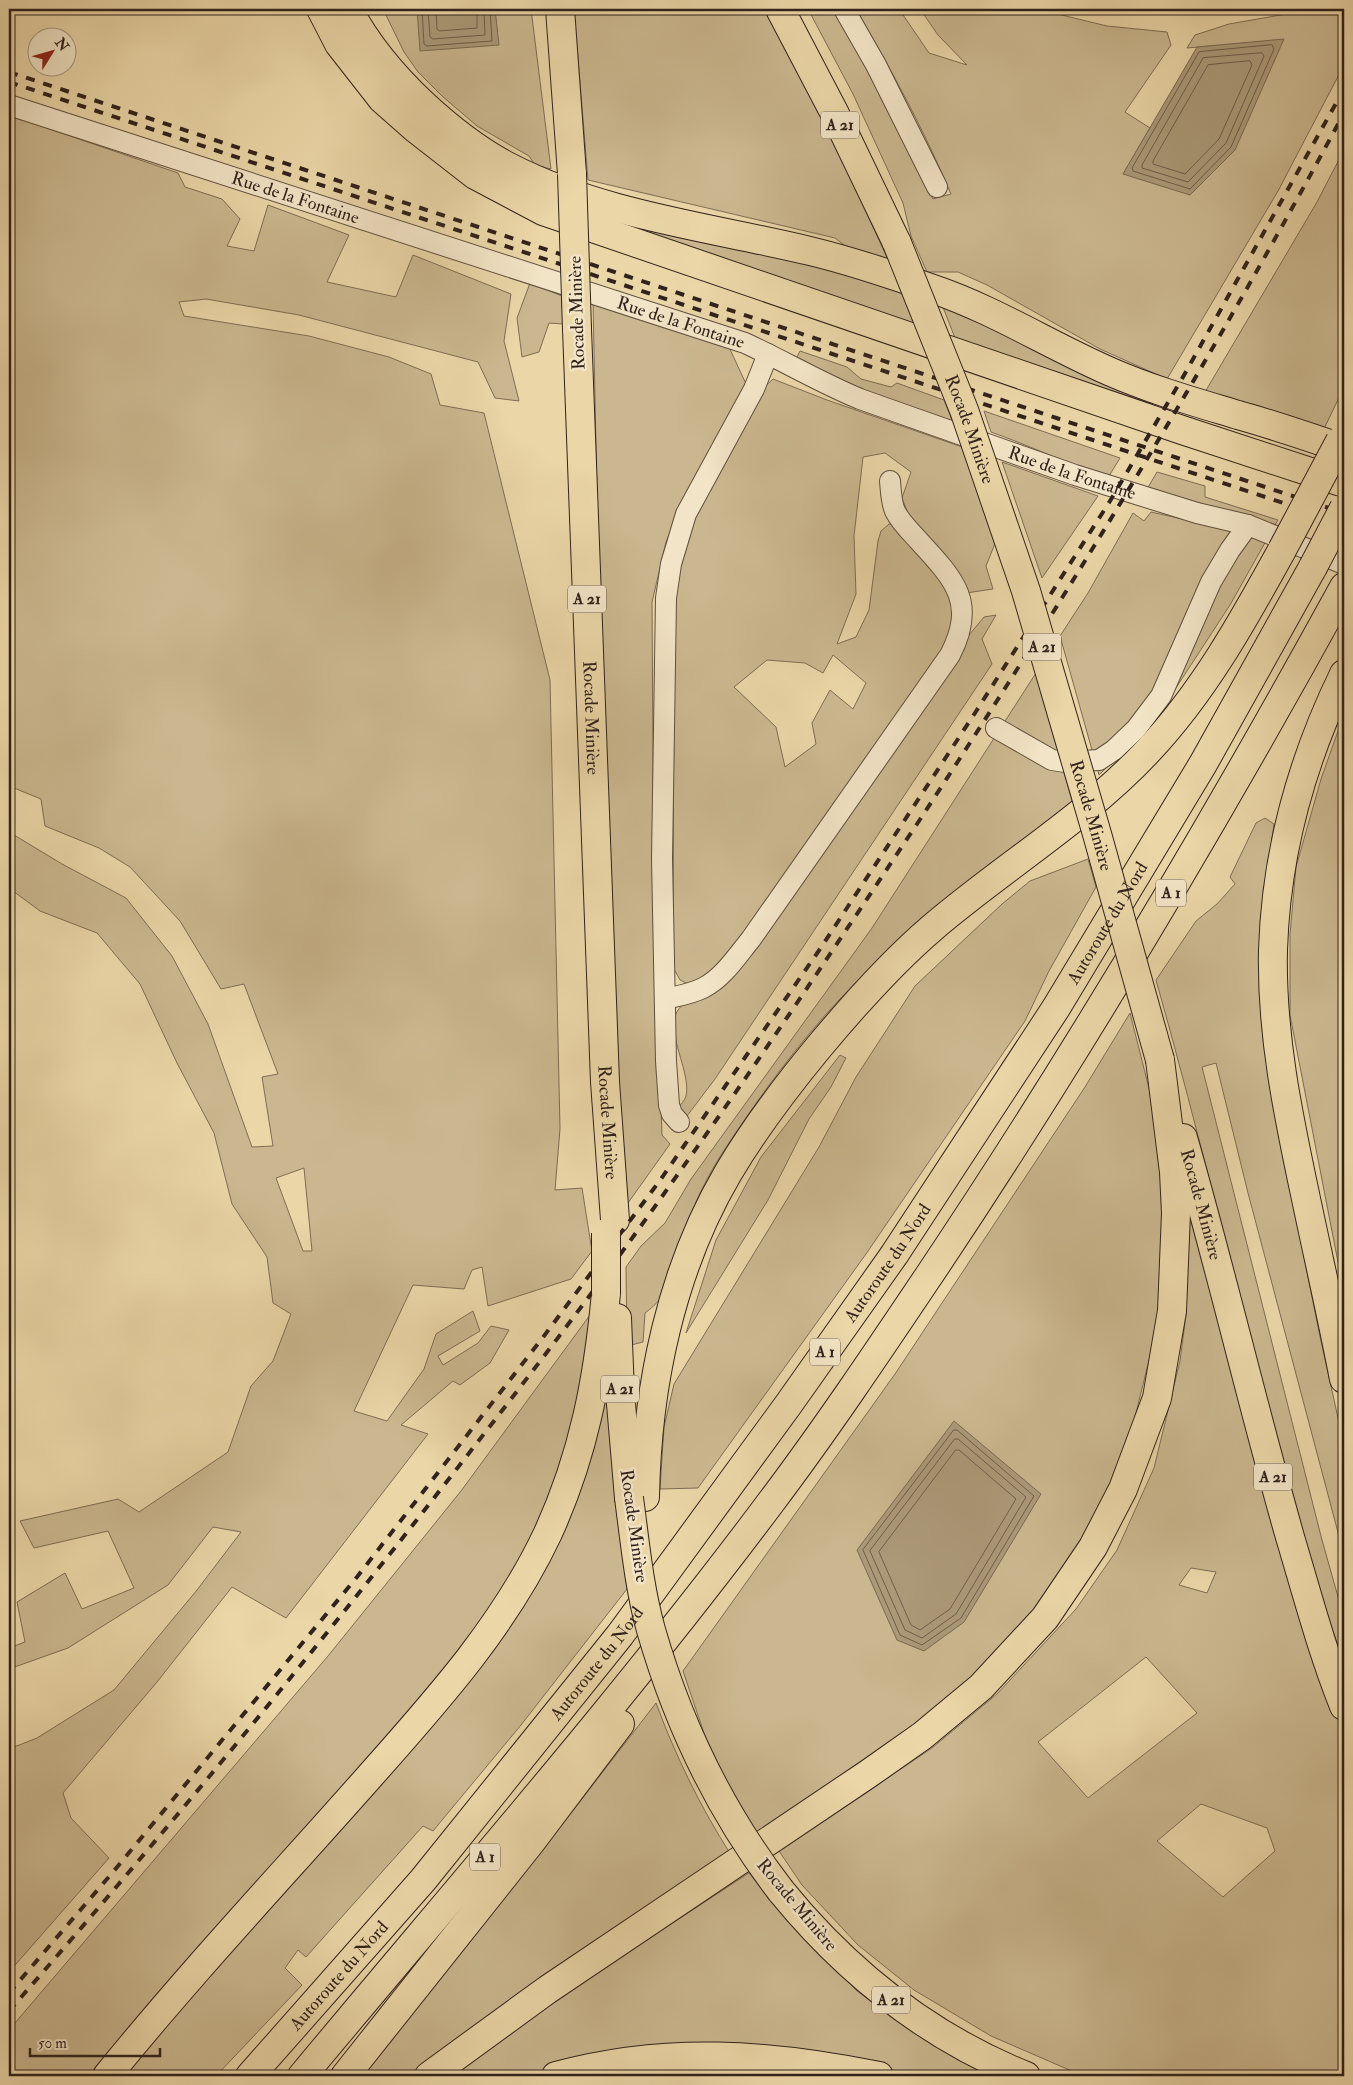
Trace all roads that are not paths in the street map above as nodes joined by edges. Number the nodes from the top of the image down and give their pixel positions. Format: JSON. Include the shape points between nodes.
{"nodes":[{"id":1,"x":320,"y":9,"type":"edge"},
{"id":2,"x":348,"y":9,"type":"edge"},
{"id":3,"x":560,"y":9,"type":"edge"},
{"id":4,"x":780,"y":9,"type":"edge"},
{"id":5,"x":844,"y":9,"type":"edge"},
{"id":6,"x":9,"y":105,"type":"edge"},
{"id":7,"x":938,"y":188,"type":"dead end"},
{"id":8,"x":768,"y":354,"type":"junction"},
{"id":9,"x":1344,"y":432,"type":"edge"},
{"id":10,"x":1344,"y":449,"type":"edge"},
{"id":11,"x":890,"y":481,"type":"dead end"},
{"id":12,"x":1344,"y":483,"type":"edge"},
{"id":13,"x":1344,"y":508,"type":"edge"},
{"id":14,"x":1248,"y":526,"type":"junction"},
{"id":15,"x":1344,"y":564,"type":"edge"},
{"id":16,"x":1344,"y":587,"type":"edge"},
{"id":17,"x":1344,"y":674,"type":"edge"},
{"id":18,"x":996,"y":728,"type":"dead end"},
{"id":19,"x":665,"y":999,"type":"junction"},
{"id":20,"x":1160,"y":1060,"type":"junction"},
{"id":21,"x":679,"y":1122,"type":"dead end"},
{"id":22,"x":611,"y":1286,"type":"junction"},
{"id":23,"x":1344,"y":1379,"type":"edge"},
{"id":24,"x":637,"y":1498,"type":"junction"},
{"id":25,"x":667,"y":1638,"type":"junction"},
{"id":26,"x":1344,"y":1706,"type":"edge"},
{"id":27,"x":107,"y":2076,"type":"edge"},
{"id":28,"x":250,"y":2076,"type":"edge"},
{"id":29,"x":302,"y":2076,"type":"edge"},
{"id":30,"x":344,"y":2076,"type":"edge"},
{"id":31,"x":429,"y":2076,"type":"edge"},
{"id":32,"x":556,"y":2076,"type":"edge"},
{"id":33,"x":878,"y":2076,"type":"edge"},
{"id":34,"x":1026,"y":2076,"type":"edge"}],
"edges":[{"from":1,"to":12,"type":"highway","via":[[338,44],[382,99],[475,175],[543,211]]},
{"from":2,"to":10,"type":"highway","via":[[383,61],[436,116],[487,155],[537,181],[609,205],[865,266],[945,293],[1149,388]]},
{"from":3,"to":22,"type":"highway","name":"Rocade Minière","number":"A 21","bridge":true,"via":[[572,174]]},
{"from":4,"to":20,"type":"highway","name":"Rocade Minière","number":"A 21","bridge":true,"via":[[897,243],[964,410],[1026,591]]},
{"from":5,"to":7,"type":"lane"},
{"from":6,"to":8,"type":"lane","name":"Rue de la Fontaine","via":[[745,343]]},
{"from":8,"to":14,"type":"lane","name":"Rue de la Fontaine","via":[[869,402],[1075,475]]},
{"from":8,"to":19,"type":"lane","via":[[754,389],[686,514],[673,555],[667,589],[662,849]]},
{"from":9,"to":24,"type":"highway","bridge":true,"via":[[1248,612],[1172,724],[1118,781],[969,897],[897,961],[823,1041],[747,1144],[711,1204],[678,1287],[655,1383]]},
{"from":11,"to":19,"type":"lane","via":[[892,500],[901,521],[944,570],[959,594],[963,621],[960,634],[950,655],[751,940],[705,987]]},
{"from":13,"to":28,"type":"highway","name":"Autoroute du Nord","number":"A 1","bridge":true,"via":[[1203,764],[1056,1008],[883,1271],[620,1635],[423,1880]]},
{"from":14,"to":15,"type":"lane","name":"Rue de la Fontaine"},
{"from":14,"to":18,"type":"lane","via":[[1212,582],[1161,696],[1136,729],[1114,750],[1099,760],[1052,760]]},
{"from":16,"to":25,"type":"highway","name":"Autoroute du Nord","number":"A 1","via":[[1176,885],[995,1176],[872,1361],[773,1500]]},
{"from":17,"to":23,"type":"highway","via":[[1304,769],[1285,842],[1275,914],[1273,980],[1284,1088]]},
{"from":19,"to":21,"type":"lane","via":[[669,1105]]},
{"from":20,"to":26,"type":"highway","name":"Rocade Minière","number":"A 21","via":[[1214,1245],[1269,1463],[1321,1644]]},
{"from":20,"to":31,"type":"highway","via":[[1176,1213],[1172,1311],[1157,1398],[1123,1489],[1093,1548],[1045,1618],[981,1687],[922,1736],[539,1996]]},
{"from":22,"to":24,"type":"highway","name":"Rocade Minière","number":"A 21","via":[[620,1392]]},
{"from":22,"to":27,"type":"highway","via":[[588,1420],[575,1465],[544,1540],[503,1614],[441,1696],[209,1956]]},
{"from":24,"to":34,"type":"highway","name":"Rocade Minière","number":"A 21","bridge":true,"via":[[643,1594],[651,1630],[697,1755],[750,1849],[824,1941],[869,1982],[958,2043]]},
{"from":25,"to":29,"type":"highway","name":"Autoroute du Nord","number":"A 1"},
{"from":25,"to":30,"type":"highway","via":[[647,1686],[595,1758]]},
{"from":32,"to":33,"type":"highway","via":[[623,2062],[677,2056],[792,2060]]}]}
